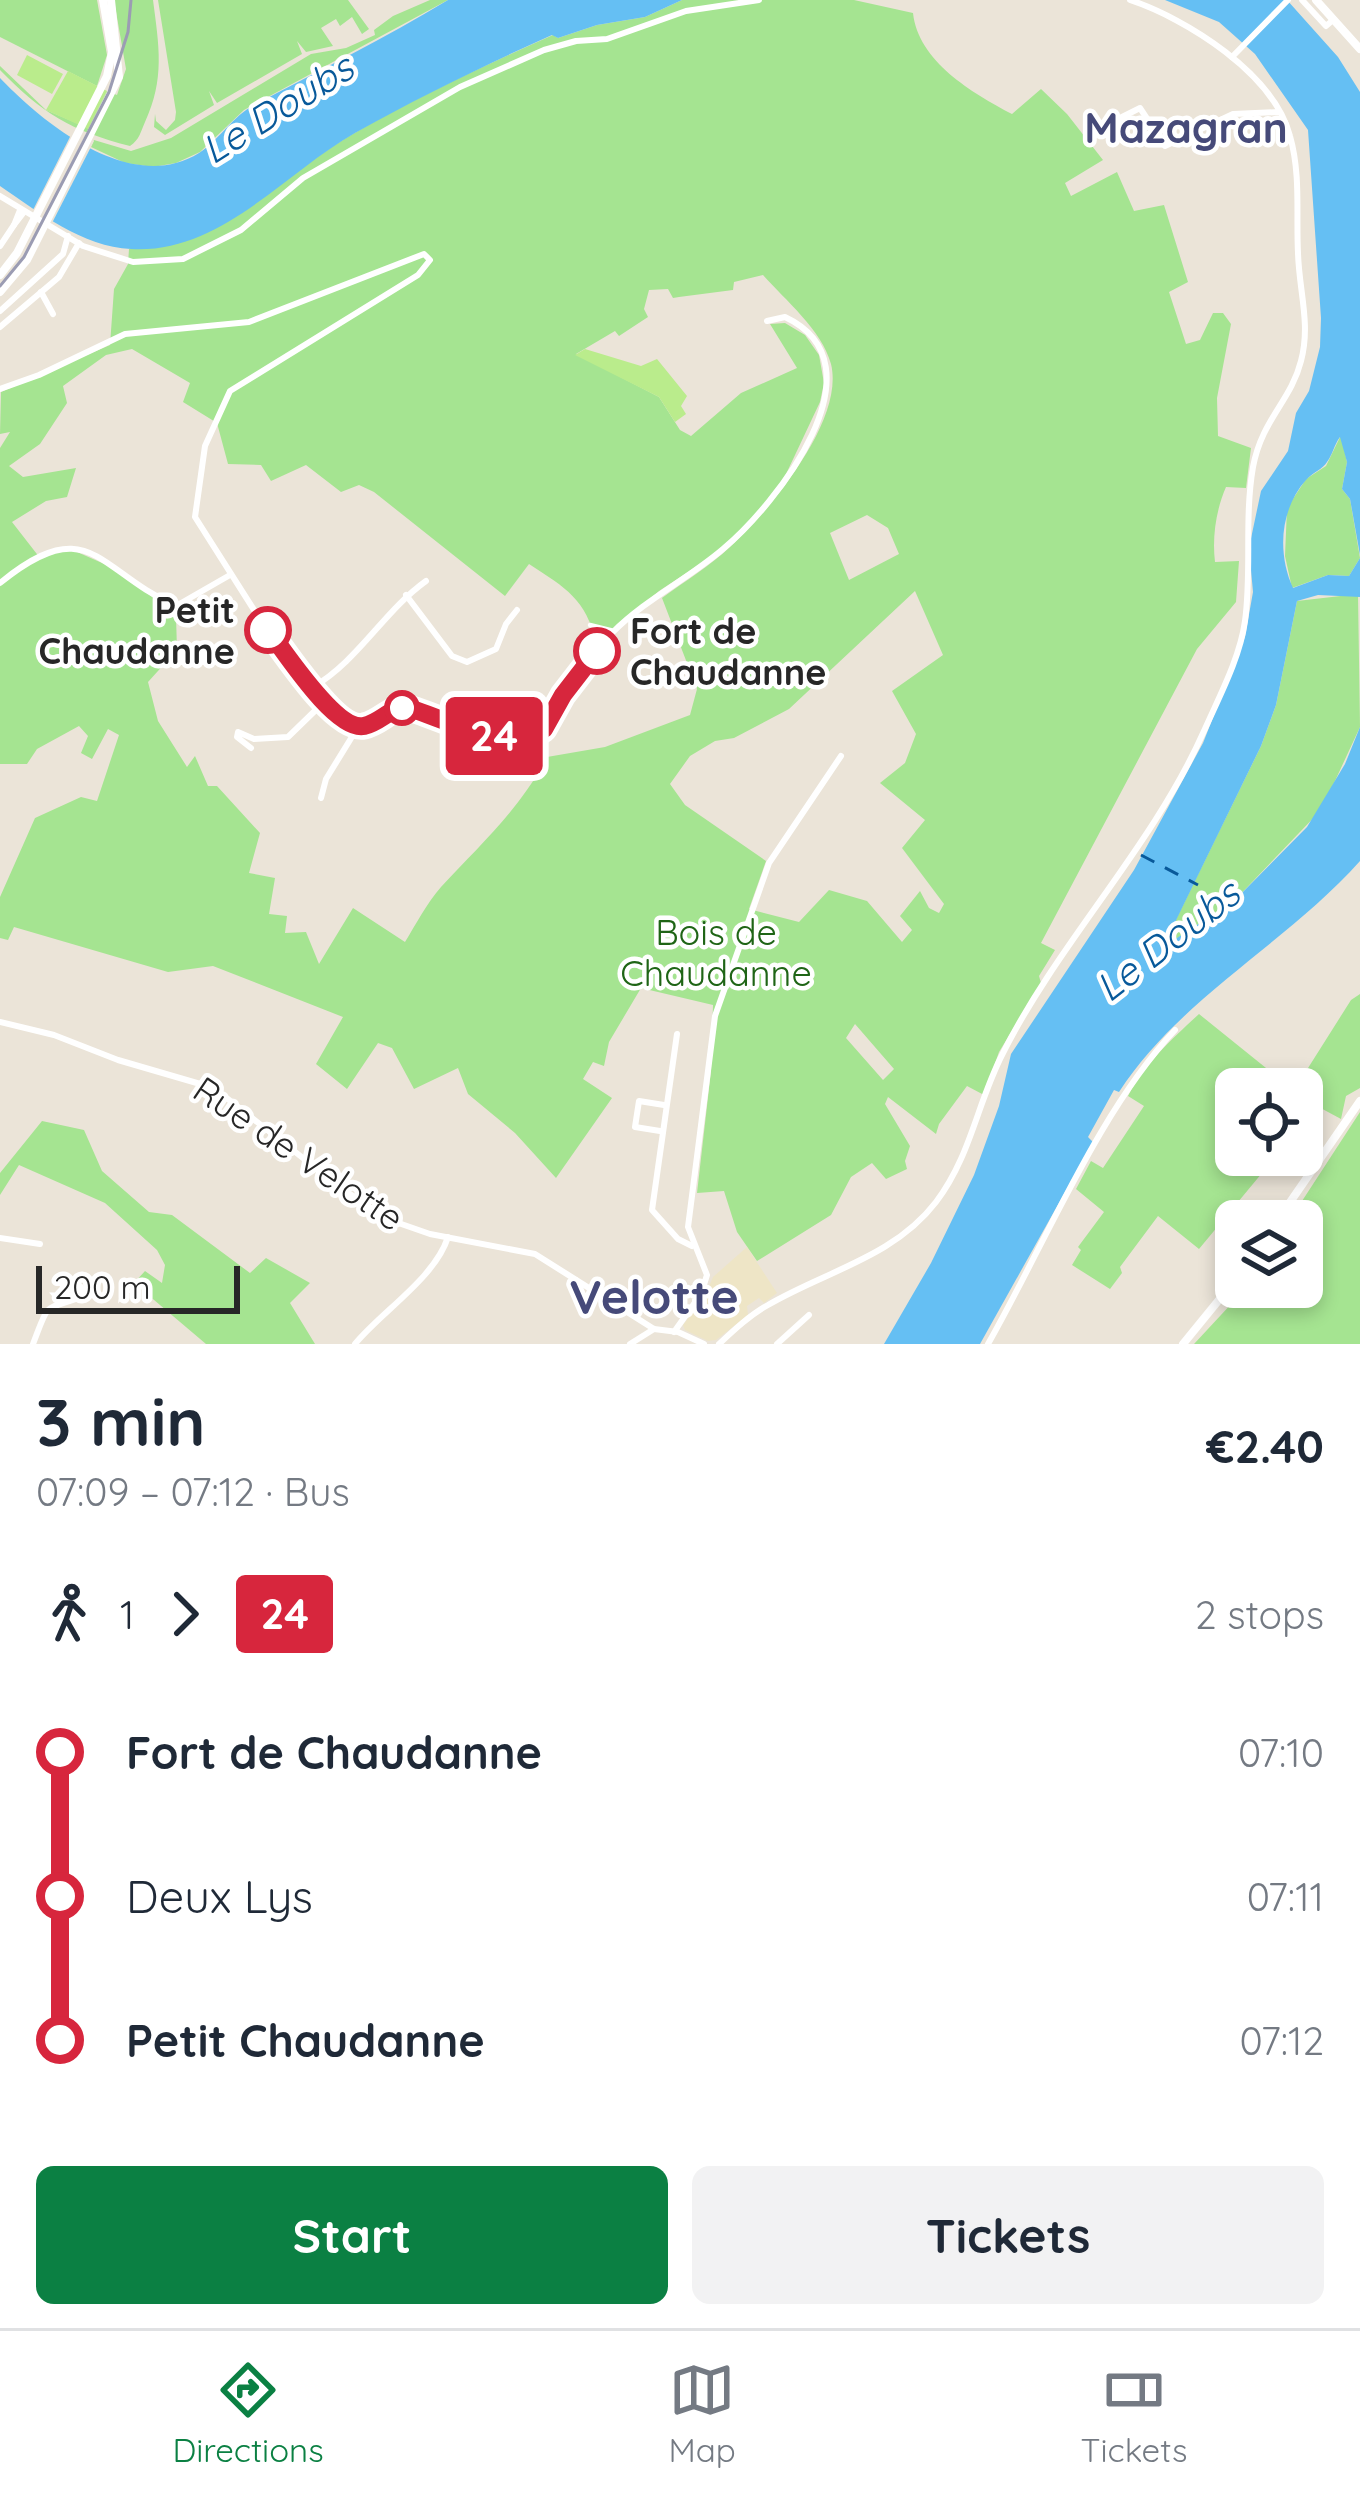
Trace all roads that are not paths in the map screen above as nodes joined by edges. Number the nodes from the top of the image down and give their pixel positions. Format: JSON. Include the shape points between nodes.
{"nodes":[{"id":1,"x":107,"y":0,"type":"edge"},
{"id":2,"x":759,"y":0,"type":"edge"},
{"id":3,"x":1130,"y":0,"type":"edge"},
{"id":4,"x":1288,"y":0,"type":"edge"},
{"id":5,"x":1302,"y":0,"type":"edge"},
{"id":6,"x":1316,"y":0,"type":"edge"},
{"id":7,"x":1334,"y":19,"type":"junction"},
{"id":8,"x":1360,"y":49,"type":"edge"},
{"id":9,"x":1234,"y":54,"type":"junction"},
{"id":10,"x":106,"y":90,"type":"junction"},
{"id":11,"x":1280,"y":112,"type":"junction"},
{"id":12,"x":1120,"y":118,"type":"dead end"},
{"id":13,"x":0,"y":196,"type":"edge"},
{"id":14,"x":22,"y":211,"type":"junction"},
{"id":15,"x":68,"y":236,"type":"junction"},
{"id":16,"x":79,"y":242,"type":"junction"},
{"id":17,"x":0,"y":246,"type":"edge"},
{"id":18,"x":0,"y":275,"type":"edge"},
{"id":19,"x":0,"y":292,"type":"edge"},
{"id":20,"x":41,"y":292,"type":"junction"},
{"id":21,"x":0,"y":311,"type":"edge"},
{"id":22,"x":53,"y":314,"type":"dead end"},
{"id":23,"x":767,"y":321,"type":"dead end"},
{"id":24,"x":0,"y":327,"type":"edge"},
{"id":25,"x":0,"y":389,"type":"edge"},
{"id":26,"x":232,"y":574,"type":"junction"},
{"id":27,"x":426,"y":581,"type":"dead end"},
{"id":28,"x":0,"y":583,"type":"edge"},
{"id":29,"x":406,"y":596,"type":"junction"},
{"id":30,"x":518,"y":610,"type":"dead end"},
{"id":31,"x":590,"y":625,"type":"dead end"},
{"id":32,"x":614,"y":631,"type":"junction"},
{"id":33,"x":313,"y":687,"type":"junction"},
{"id":34,"x":324,"y":702,"type":"junction"},
{"id":35,"x":358,"y":727,"type":"junction"},
{"id":36,"x":254,"y":739,"type":"junction"},
{"id":37,"x":250,"y":748,"type":"junction"},
{"id":38,"x":841,"y":756,"type":"dead end"},
{"id":39,"x":253,"y":762,"type":"dead end"},
{"id":40,"x":321,"y":798,"type":"dead end"},
{"id":41,"x":0,"y":1022,"type":"edge"},
{"id":42,"x":1175,"y":1030,"type":"dead end"},
{"id":43,"x":676,"y":1034,"type":"dead end"},
{"id":44,"x":1360,"y":1101,"type":"edge"},
{"id":45,"x":664,"y":1105,"type":"junction"},
{"id":46,"x":660,"y":1132,"type":"junction"},
{"id":47,"x":1290,"y":1200,"type":"edge"},
{"id":48,"x":0,"y":1238,"type":"edge"},
{"id":49,"x":448,"y":1238,"type":"junction"},
{"id":50,"x":40,"y":1244,"type":"dead end"},
{"id":51,"x":696,"y":1248,"type":"junction"},
{"id":52,"x":72,"y":1280,"type":"dead end"},
{"id":53,"x":1215,"y":1305,"type":"edge"},
{"id":54,"x":809,"y":1315,"type":"dead end"},
{"id":55,"x":654,"y":1329,"type":"junction"},
{"id":56,"x":674,"y":1332,"type":"junction"},
{"id":57,"x":33,"y":1344,"type":"edge"},
{"id":58,"x":355,"y":1344,"type":"edge"},
{"id":59,"x":630,"y":1344,"type":"edge"},
{"id":60,"x":704,"y":1344,"type":"edge"},
{"id":61,"x":718,"y":1344,"type":"edge"},
{"id":62,"x":777,"y":1344,"type":"edge"},
{"id":63,"x":988,"y":1344,"type":"edge"},
{"id":64,"x":1183,"y":1344,"type":"edge"}],
"edges":[{"from":1,"to":10,"type":"main road","via":[[120,63]]},
{"from":2,"to":16,"type":"street","via":[[544,50],[460,87],[358,143],[241,230],[184,259],[133,262]]},
{"from":3,"to":9,"type":"street"},
{"from":4,"to":9,"type":"street"},
{"from":5,"to":7,"type":"street","via":[[1326,26]]},
{"from":6,"to":7,"type":"main road"},
{"from":7,"to":8,"type":"main road"},
{"from":9,"to":11,"type":"street"},
{"from":10,"to":18,"type":"main road"},
{"from":10,"to":19,"type":"main road","via":[[27,260]]},
{"from":11,"to":12,"type":"street","via":[[1233,114],[1165,146],[1140,108]]},
{"from":11,"to":61,"type":"street","via":[[1296,161],[1307,332],[1300,367],[1258,441],[1245,620],[1202,735],[1147,840],[1002,1055],[952,1179],[908,1233],[767,1306]]},
{"from":13,"to":14,"type":"street"},
{"from":14,"to":15,"type":"street"},
{"from":14,"to":17,"type":"street"},
{"from":15,"to":16,"type":"street"},
{"from":15,"to":21,"type":"street","via":[[63,254]]},
{"from":16,"to":20,"type":"street"},
{"from":20,"to":22,"type":"street"},
{"from":20,"to":24,"type":"street"},
{"from":23,"to":32,"type":"street","via":[[785,317],[806,330],[828,367],[806,446],[723,549]]},
{"from":25,"to":26,"type":"street","via":[[124,334],[249,322],[428,256],[418,275],[230,391],[206,446],[195,517]]},
{"from":26,"to":28,"type":"street","via":[[176,606],[117,566],[65,546]]},
{"from":26,"to":33,"type":"street"},
{"from":27,"to":29,"type":"street"},
{"from":29,"to":30,"type":"street","via":[[452,656],[467,662],[496,650]]},
{"from":29,"to":33,"type":"street","via":[[338,671]]},
{"from":31,"to":32,"type":"street"},
{"from":32,"to":35,"type":"street","via":[[529,741],[404,707]]},
{"from":33,"to":34,"type":"street"},
{"from":34,"to":35,"type":"street"},
{"from":34,"to":36,"type":"street","via":[[292,736]]},
{"from":35,"to":40,"type":"street"},
{"from":36,"to":37,"type":"street"},
{"from":36,"to":37,"type":"street","via":[[237,734]]},
{"from":37,"to":39,"type":"street"},
{"from":38,"to":51,"type":"street","via":[[769,863],[715,1016],[689,1216]]},
{"from":41,"to":49,"type":"street","name":"Rue de Velotte","via":[[214,1088],[366,1206]]},
{"from":42,"to":63,"type":"street","via":[[1125,1094]]},
{"from":43,"to":45,"type":"street"},
{"from":44,"to":47,"type":"main road"},
{"from":45,"to":46,"type":"street"},
{"from":45,"to":46,"type":"street","via":[[639,1101],[635,1127]]},
{"from":46,"to":51,"type":"street","via":[[652,1210]]},
{"from":48,"to":50,"type":"street"},
{"from":49,"to":55,"type":"street","name":"Rue de Velotte","via":[[535,1254]]},
{"from":49,"to":58,"type":"street"},
{"from":51,"to":56,"type":"street","via":[[705,1285]]},
{"from":52,"to":57,"type":"street","via":[[82,1297],[52,1304]]},
{"from":53,"to":64,"type":"main road"},
{"from":54,"to":62,"type":"street"},
{"from":55,"to":56,"type":"street"},
{"from":55,"to":59,"type":"street"},
{"from":56,"to":60,"type":"street"}]}
